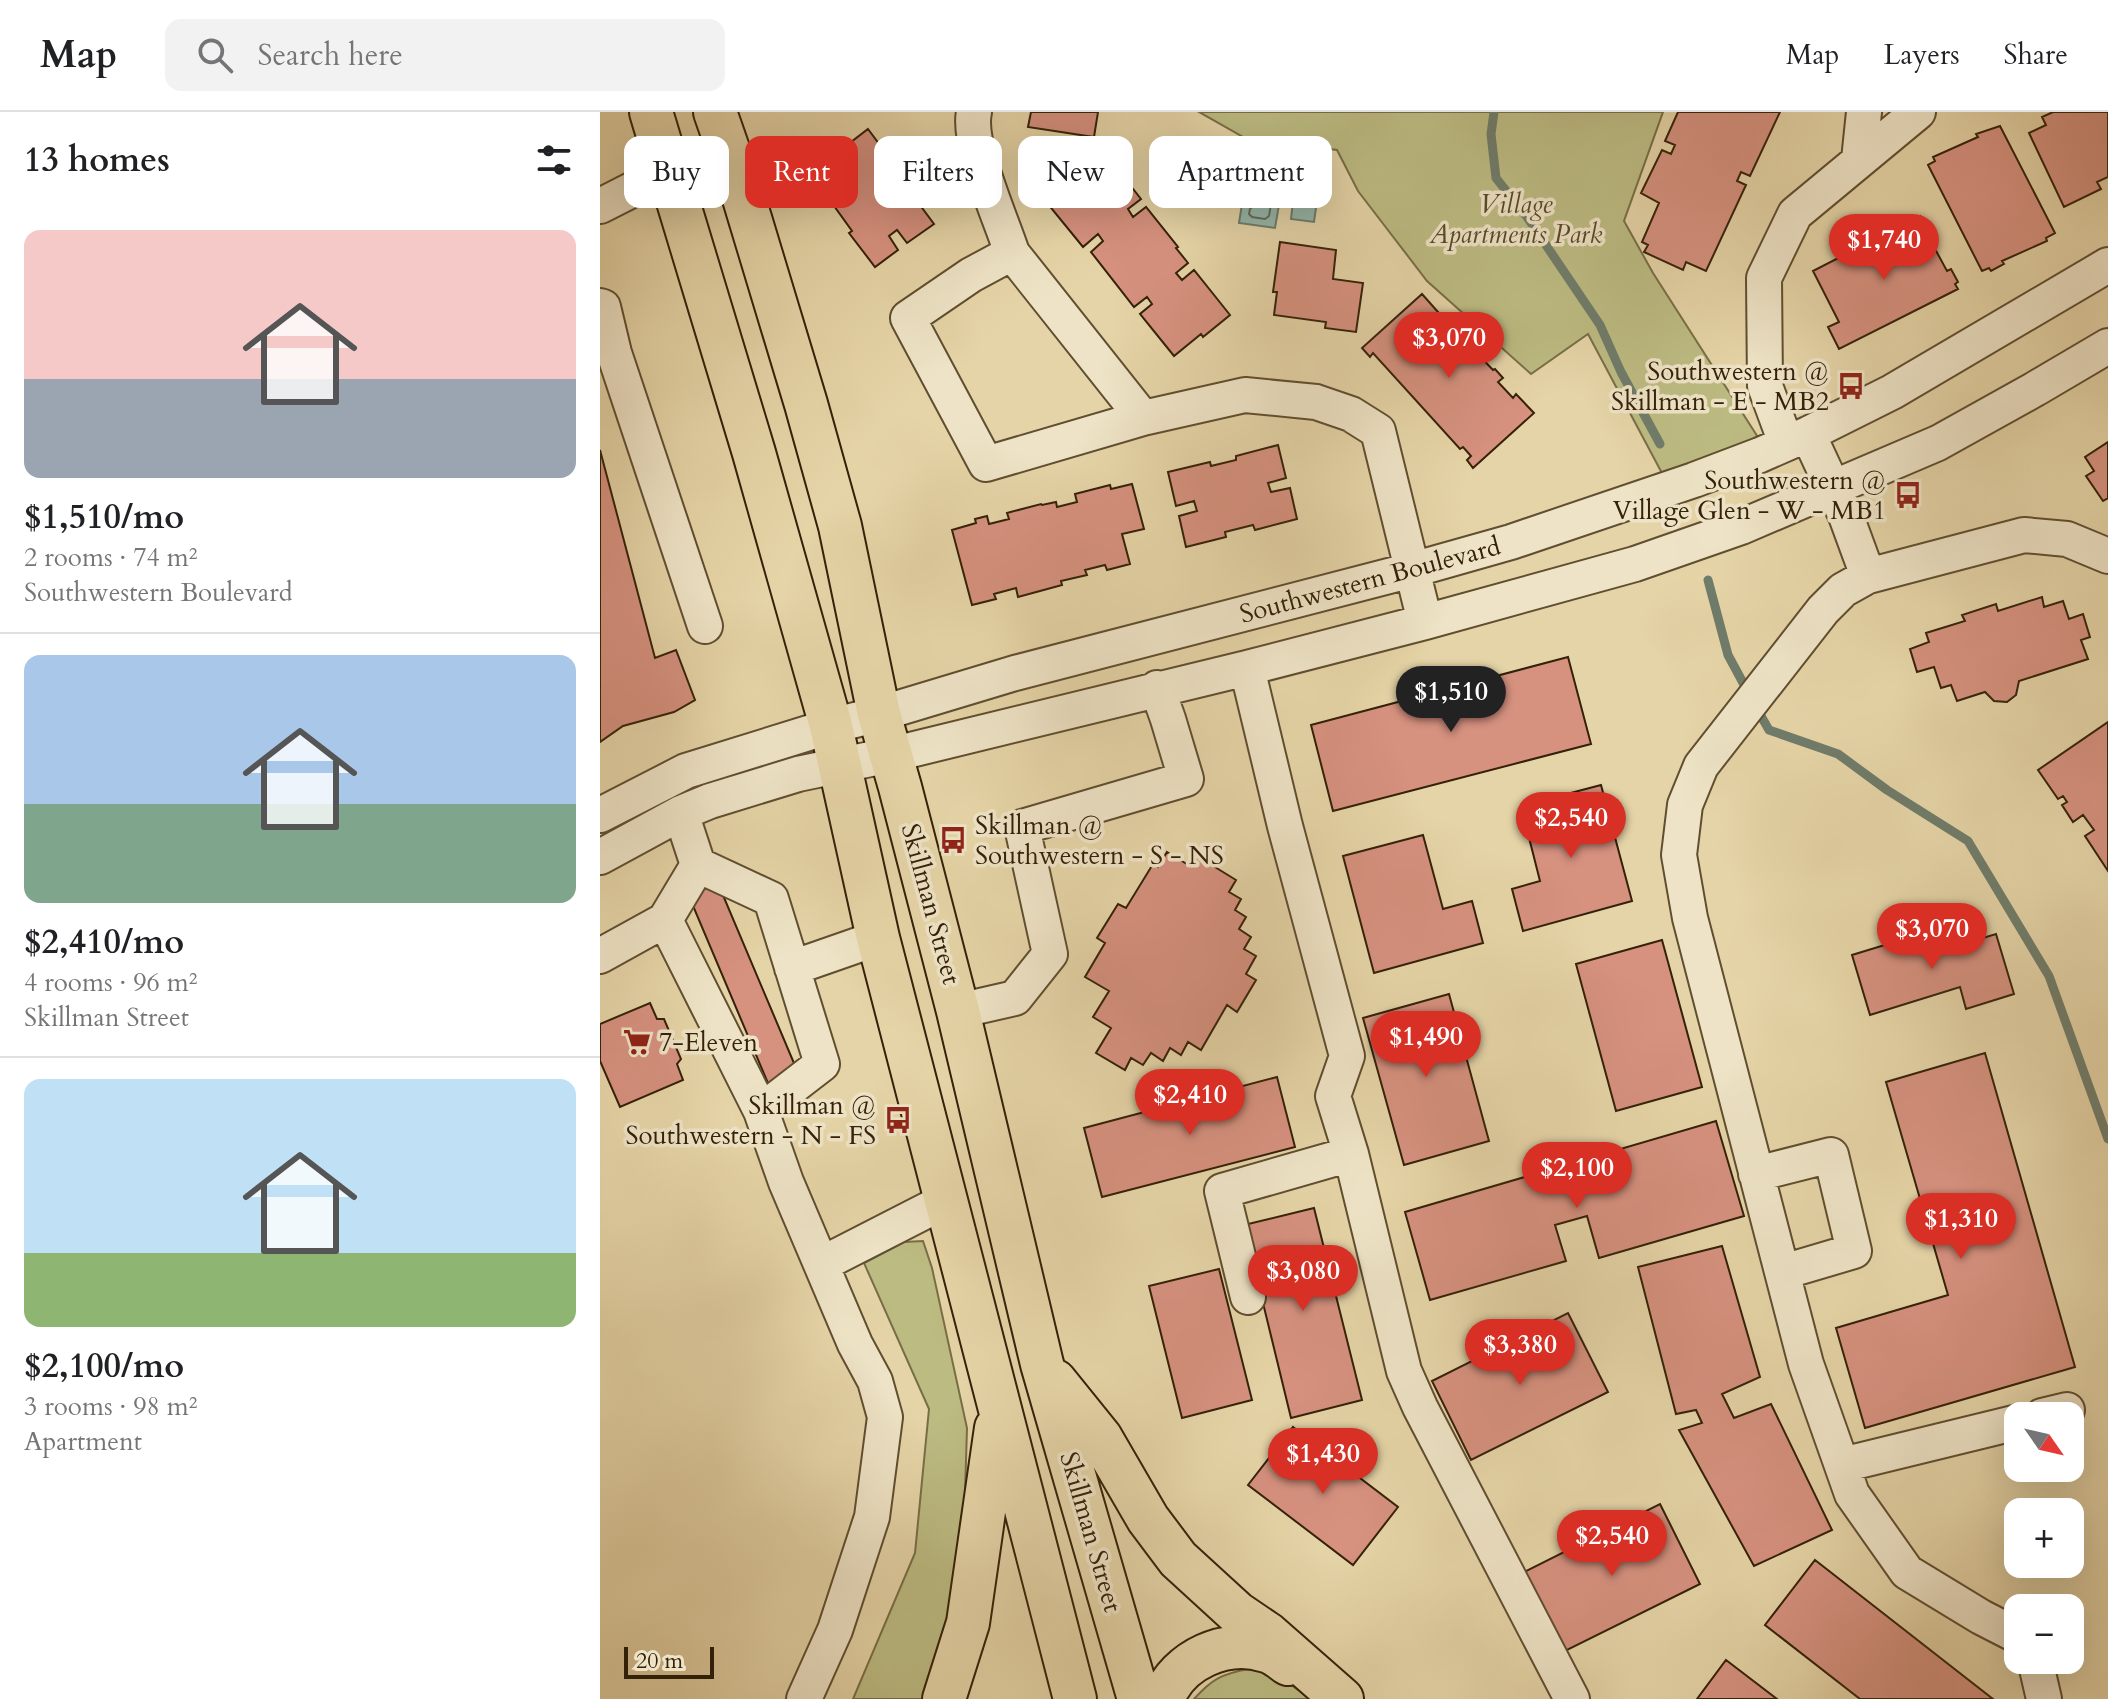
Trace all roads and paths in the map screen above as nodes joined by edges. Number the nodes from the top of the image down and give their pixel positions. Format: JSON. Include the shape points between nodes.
{"nodes":[{"id":1,"x":651,"y":112,"type":"edge"},
{"id":2,"x":715,"y":112,"type":"edge"},
{"id":3,"x":974,"y":112,"type":"edge"},
{"id":4,"x":1864,"y":112,"type":"edge"},
{"id":5,"x":1918,"y":112,"type":"edge"},
{"id":6,"x":658,"y":136,"type":"edge"},
{"id":7,"x":1859,"y":160,"type":"junction"},
{"id":8,"x":624,"y":194,"type":"edge"},
{"id":9,"x":600,"y":206,"type":"edge"},
{"id":10,"x":680,"y":208,"type":"edge"},
{"id":11,"x":1012,"y":253,"type":"junction"},
{"id":12,"x":2108,"y":265,"type":"edge"},
{"id":13,"x":600,"y":306,"type":"edge"},
{"id":14,"x":2108,"y":346,"type":"edge"},
{"id":15,"x":611,"y":383,"type":"edge"},
{"id":16,"x":1143,"y":418,"type":"junction"},
{"id":17,"x":1797,"y":439,"type":"junction"},
{"id":18,"x":1833,"y":489,"type":"junction"},
{"id":19,"x":2108,"y":556,"type":"edge"},
{"id":20,"x":1412,"y":570,"type":"junction"},
{"id":21,"x":1868,"y":576,"type":"junction"},
{"id":22,"x":1425,"y":622,"type":"junction"},
{"id":23,"x":705,"y":626,"type":"dead end"},
{"id":24,"x":1247,"y":668,"type":"junction"},
{"id":25,"x":1157,"y":688,"type":"junction"},
{"id":26,"x":879,"y":714,"type":"junction"},
{"id":27,"x":831,"y":726,"type":"junction"},
{"id":28,"x":890,"y":755,"type":"junction"},
{"id":29,"x":839,"y":766,"type":"junction"},
{"id":30,"x":681,"y":813,"type":"junction"},
{"id":31,"x":600,"y":815,"type":"edge"},
{"id":32,"x":600,"y":857,"type":"edge"},
{"id":33,"x":698,"y":865,"type":"junction"},
{"id":34,"x":665,"y":920,"type":"junction"},
{"id":35,"x":878,"y":938,"type":"junction"},
{"id":36,"x":600,"y":956,"type":"edge"},
{"id":37,"x":792,"y":968,"type":"junction"},
{"id":38,"x":958,"y":1011,"type":"junction"},
{"id":39,"x":761,"y":1111,"type":"junction"},
{"id":40,"x":1351,"y":1154,"type":"junction"},
{"id":41,"x":1756,"y":1174,"type":"junction"},
{"id":42,"x":998,"y":1179,"type":"junction"},
{"id":43,"x":945,"y":1201,"type":"junction"},
{"id":44,"x":822,"y":1264,"type":"junction"},
{"id":45,"x":1783,"y":1272,"type":"junction"},
{"id":46,"x":1248,"y":1297,"type":"dead end"},
{"id":47,"x":1042,"y":1364,"type":"junction"},
{"id":48,"x":999,"y":1407,"type":"junction"},
{"id":49,"x":2004,"y":1425,"type":"edge"},
{"id":50,"x":1842,"y":1465,"type":"junction"},
{"id":51,"x":2004,"y":1629,"type":"edge"},
{"id":52,"x":2038,"y":1674,"type":"edge"},
{"id":53,"x":1334,"y":1693,"type":"edge"},
{"id":54,"x":804,"y":1699,"type":"edge"},
{"id":55,"x":944,"y":1699,"type":"edge"},
{"id":56,"x":1075,"y":1699,"type":"edge"},
{"id":57,"x":1139,"y":1699,"type":"edge"},
{"id":58,"x":1163,"y":1699,"type":"edge"},
{"id":59,"x":1572,"y":1699,"type":"edge"},
{"id":60,"x":2044,"y":1699,"type":"edge"}],
"edges":[{"from":1,"to":6,"type":"main road"},
{"from":2,"to":26,"type":"main road","name":"Skillman Street","via":[[840,526]]},
{"from":3,"to":11,"type":"street","via":[[976,149]]},
{"from":4,"to":7,"type":"street"},
{"from":5,"to":7,"type":"street"},
{"from":7,"to":17,"type":"street","via":[[1795,214],[1764,278],[1765,386]]},
{"from":8,"to":9,"type":"street"},
{"from":10,"to":27,"type":"main road"},
{"from":11,"to":16,"type":"street"},
{"from":11,"to":16,"type":"street","via":[[908,318],[986,464]]},
{"from":12,"to":17,"type":"street","name":"Southwestern Boulevard","via":[[1892,392]]},
{"from":13,"to":15,"type":"street"},
{"from":14,"to":18,"type":"street","name":"Southwestern Boulevard","via":[[1938,443]]},
{"from":15,"to":23,"type":"street"},
{"from":16,"to":20,"type":"street","via":[[1245,395],[1316,402],[1351,414],[1378,431]]},
{"from":17,"to":18,"type":"street"},
{"from":17,"to":20,"type":"street","name":"Southwestern Boulevard","via":[[1694,480]]},
{"from":18,"to":21,"type":"street"},
{"from":18,"to":22,"type":"street","name":"Southwestern Boulevard","via":[[1635,564]]},
{"from":19,"to":21,"type":"street","via":[[2067,539],[2024,535]]},
{"from":20,"to":22,"type":"street"},
{"from":20,"to":26,"type":"street","name":"Southwestern Boulevard","via":[[1015,673]]},
{"from":21,"to":41,"type":"street","via":[[1843,590],[1809,628],[1701,766],[1685,805],[1679,855],[1690,918]]},
{"from":22,"to":24,"type":"street","name":"Southwestern Boulevard"},
{"from":24,"to":25,"type":"street","name":"Southwestern Boulevard"},
{"from":24,"to":40,"type":"street","via":[[1347,1056],[1333,1096]]},
{"from":25,"to":28,"type":"street","name":"Southwestern Boulevard"},
{"from":25,"to":38,"type":"street","via":[[1186,779],[1022,827],[1050,954],[1015,998]]},
{"from":26,"to":27,"type":"street","name":"Southwestern Boulevard"},
{"from":26,"to":28,"type":"main road","name":"Skillman Street"},
{"from":27,"to":29,"type":"main road"},
{"from":27,"to":31,"type":"street","name":"Southwestern Boulevard","via":[[686,771]]},
{"from":28,"to":29,"type":"street","name":"Southwestern Boulevard"},
{"from":28,"to":38,"type":"main road","name":"Skillman Street"},
{"from":29,"to":30,"type":"street","name":"Southwestern Boulevard","via":[[798,774]]},
{"from":29,"to":35,"type":"main road"},
{"from":30,"to":32,"type":"street","name":"Southwestern Boulevard"},
{"from":30,"to":33,"type":"street"},
{"from":33,"to":34,"type":"street"},
{"from":33,"to":37,"type":"street","via":[[771,899]]},
{"from":34,"to":36,"type":"street"},
{"from":34,"to":39,"type":"street"},
{"from":35,"to":37,"type":"street"},
{"from":35,"to":43,"type":"main road"},
{"from":37,"to":39,"type":"street","via":[[822,1064]]},
{"from":38,"to":42,"type":"main road","name":"Skillman Street"},
{"from":39,"to":44,"type":"street"},
{"from":40,"to":46,"type":"street","via":[[1222,1191]]},
{"from":40,"to":59,"type":"street","via":[[1404,1371]]},
{"from":41,"to":45,"type":"street"},
{"from":41,"to":45,"type":"street","via":[[1831,1155],[1854,1251]]},
{"from":42,"to":43,"type":"main road"},
{"from":42,"to":47,"type":"main road","name":"Skillman Street"},
{"from":43,"to":44,"type":"street"},
{"from":43,"to":48,"type":"main road"},
{"from":44,"to":54,"type":"street","via":[[875,1381],[885,1417],[872,1517],[835,1630]]},
{"from":45,"to":50,"type":"street","via":[[1806,1364]]},
{"from":47,"to":53,"type":"main road","via":[[1101,1438],[1178,1559]]},
{"from":47,"to":57,"type":"main road","name":"Skillman Street"},
{"from":48,"to":55,"type":"main road","via":[[968,1623]]},
{"from":48,"to":56,"type":"main road"},
{"from":49,"to":50,"type":"street"},
{"from":50,"to":51,"type":"street","via":[[1852,1494],[1907,1572]]},
{"from":52,"to":60,"type":"street"},
{"from":53,"to":58,"type":"main road","via":[[1267,1651],[1233,1646],[1184,1668]]}]}
